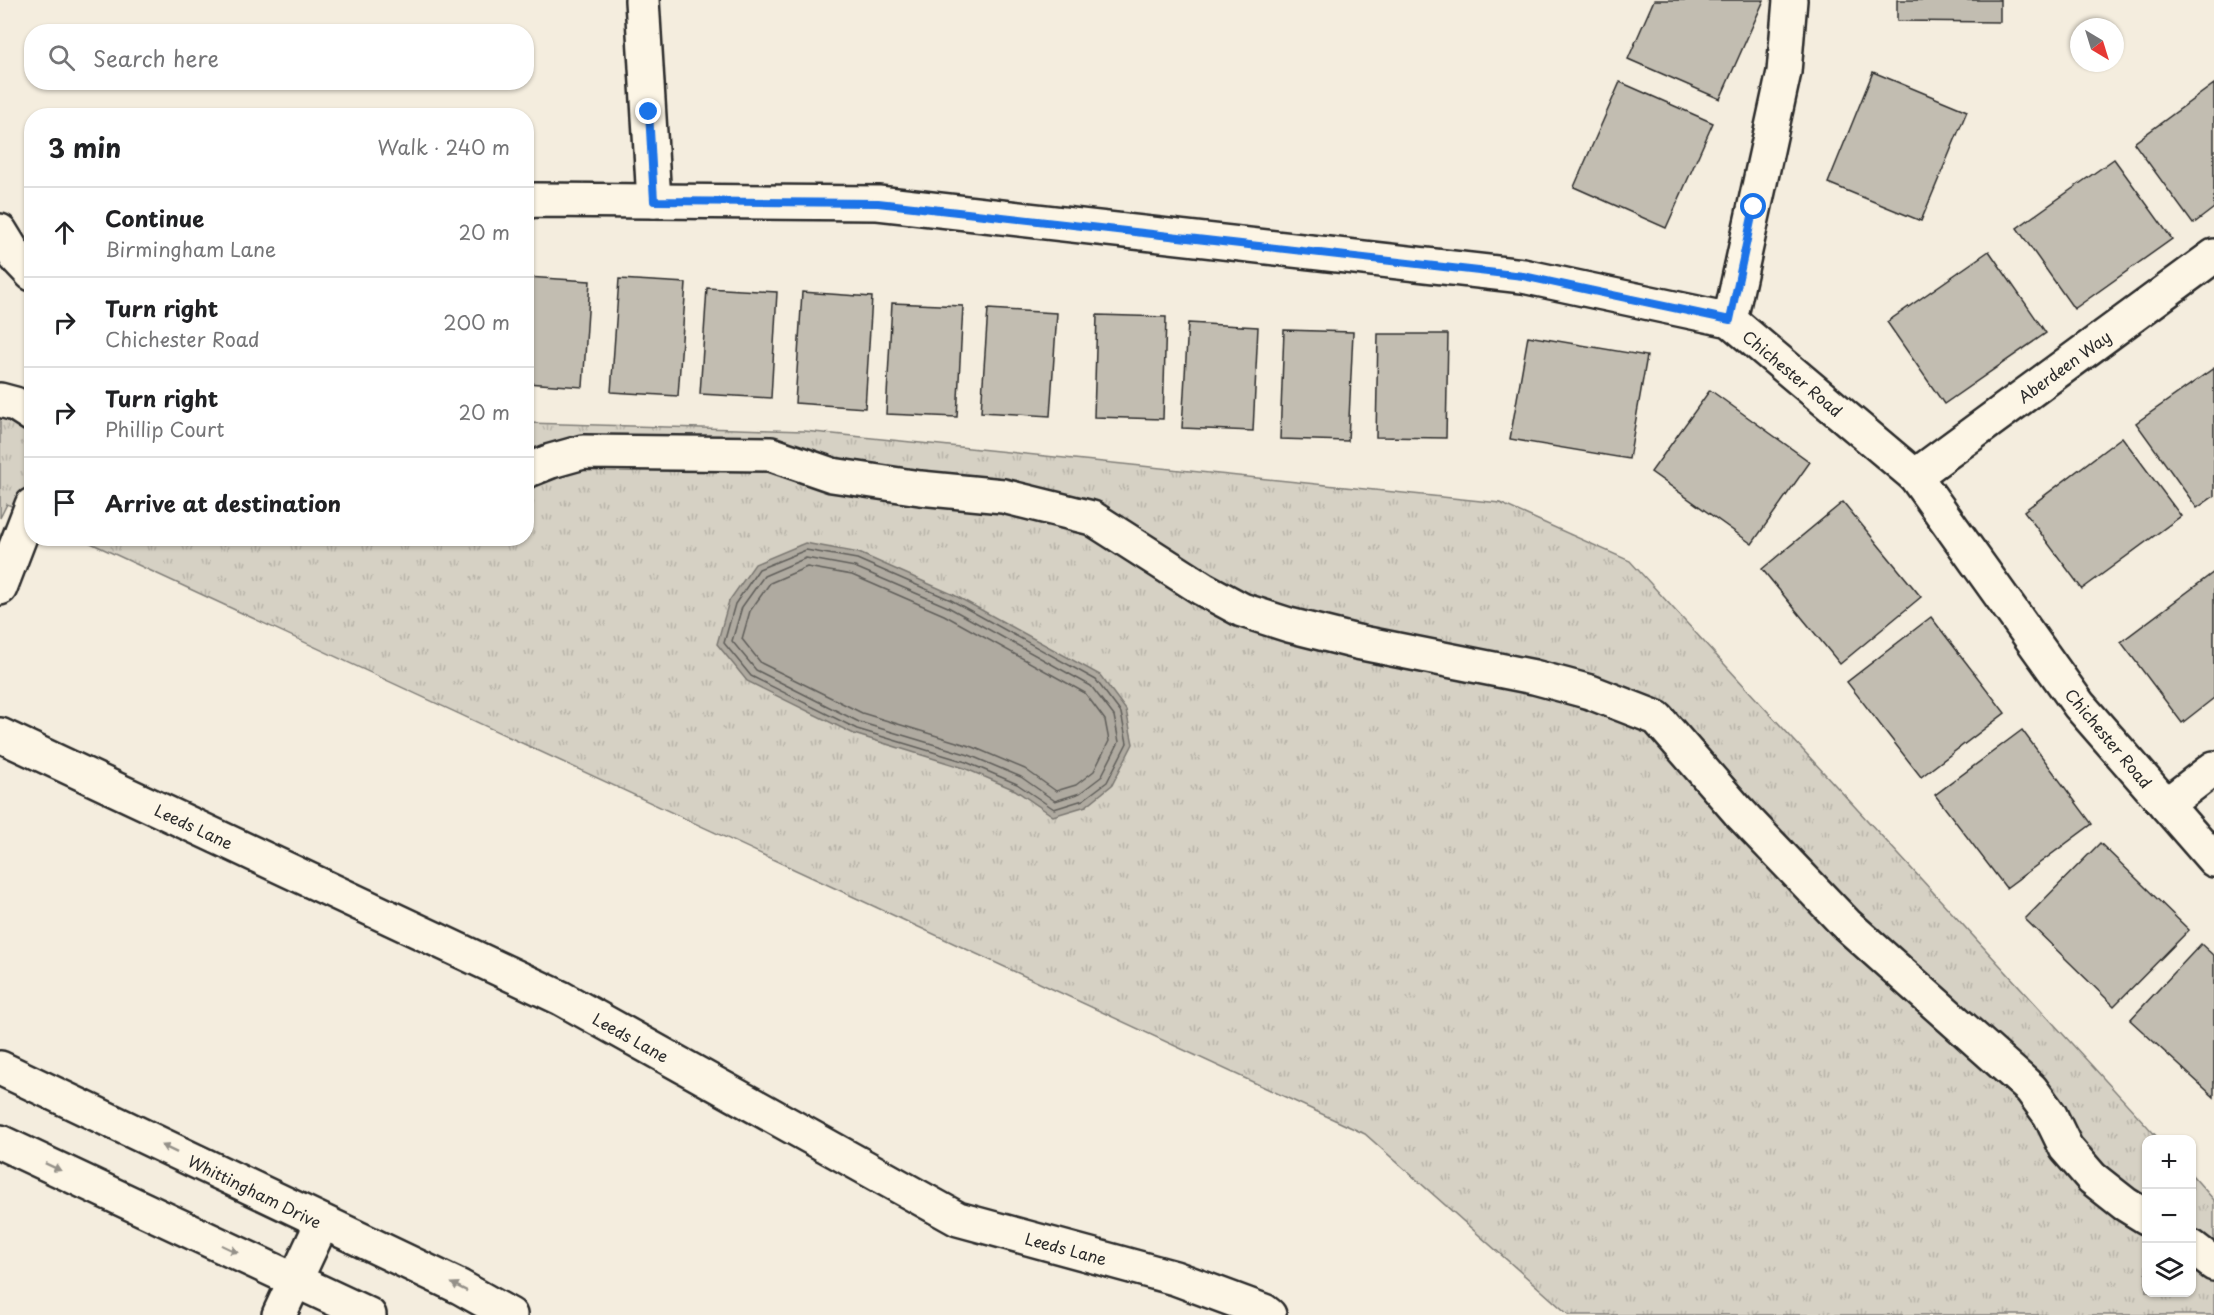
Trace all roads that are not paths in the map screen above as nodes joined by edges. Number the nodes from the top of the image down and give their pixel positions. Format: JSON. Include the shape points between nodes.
{"nodes":[{"id":1,"x":642,"y":0,"type":"edge"},
{"id":2,"x":1790,"y":0,"type":"edge"},
{"id":3,"x":534,"y":200,"type":"edge"},
{"id":4,"x":654,"y":201,"type":"junction"},
{"id":5,"x":0,"y":231,"type":"edge"},
{"id":6,"x":2214,"y":256,"type":"edge"},
{"id":7,"x":24,"y":266,"type":"edge"},
{"id":8,"x":1730,"y":320,"type":"junction"},
{"id":9,"x":0,"y":400,"type":"edge"},
{"id":10,"x":24,"y":410,"type":"edge"},
{"id":11,"x":534,"y":468,"type":"edge"},
{"id":12,"x":1915,"y":476,"type":"junction"},
{"id":13,"x":24,"y":526,"type":"edge"},
{"id":14,"x":0,"y":588,"type":"edge"},
{"id":15,"x":0,"y":735,"type":"edge"},
{"id":16,"x":2214,"y":768,"type":"edge"},
{"id":17,"x":2166,"y":805,"type":"junction"},
{"id":18,"x":2214,"y":860,"type":"edge"},
{"id":19,"x":0,"y":1068,"type":"edge"},
{"id":20,"x":0,"y":1142,"type":"edge"},
{"id":21,"x":2142,"y":1215,"type":"edge"},
{"id":22,"x":322,"y":1223,"type":"junction"},
{"id":23,"x":2196,"y":1250,"type":"edge"},
{"id":24,"x":2214,"y":1264,"type":"edge"},
{"id":25,"x":296,"y":1280,"type":"junction"},
{"id":26,"x":279,"y":1315,"type":"edge"},
{"id":27,"x":369,"y":1315,"type":"edge"},
{"id":28,"x":510,"y":1315,"type":"edge"},
{"id":29,"x":1269,"y":1315,"type":"edge"}],
"edges":[{"from":1,"to":4,"type":"street"},
{"from":2,"to":8,"type":"street","via":[[1784,72]]},
{"from":3,"to":4,"type":"street","name":"Chichester Road"},
{"from":4,"to":8,"type":"street","name":"Chichester Road","via":[[878,203],[1523,276]]},
{"from":5,"to":7,"type":"street"},
{"from":6,"to":12,"type":"street","name":"Aberdeen Way"},
{"from":8,"to":12,"type":"street","name":"Chichester Road"},
{"from":9,"to":10,"type":"street"},
{"from":11,"to":21,"type":"street","via":[[583,452],[771,454],[832,475],[1003,496],[1092,518],[1242,610],[1357,642],[1534,677],[1590,692],[1657,718],[1738,811],[1846,924],[2031,1089],[2050,1115],[2066,1148],[2092,1178]]},
{"from":12,"to":17,"type":"street","name":"Chichester Road","via":[[2079,705]]},
{"from":13,"to":14,"type":"street"},
{"from":15,"to":29,"type":"street","name":"Leeds Lane","via":[[561,998],[958,1219],[1175,1278]]},
{"from":16,"to":17,"type":"street"},
{"from":17,"to":18,"type":"street","name":"Chichester Road"},
{"from":22,"to":19,"type":"street","name":"Whittingham Drive","one_way":true},
{"from":20,"to":25,"type":"street","one_way":true},
{"from":22,"to":25,"type":"street"},
{"from":28,"to":22,"type":"street","name":"Whittingham Drive","one_way":true,"via":[[460,1287]]},
{"from":23,"to":24,"type":"street"},
{"from":25,"to":26,"type":"street"},
{"from":25,"to":27,"type":"street"}]}
